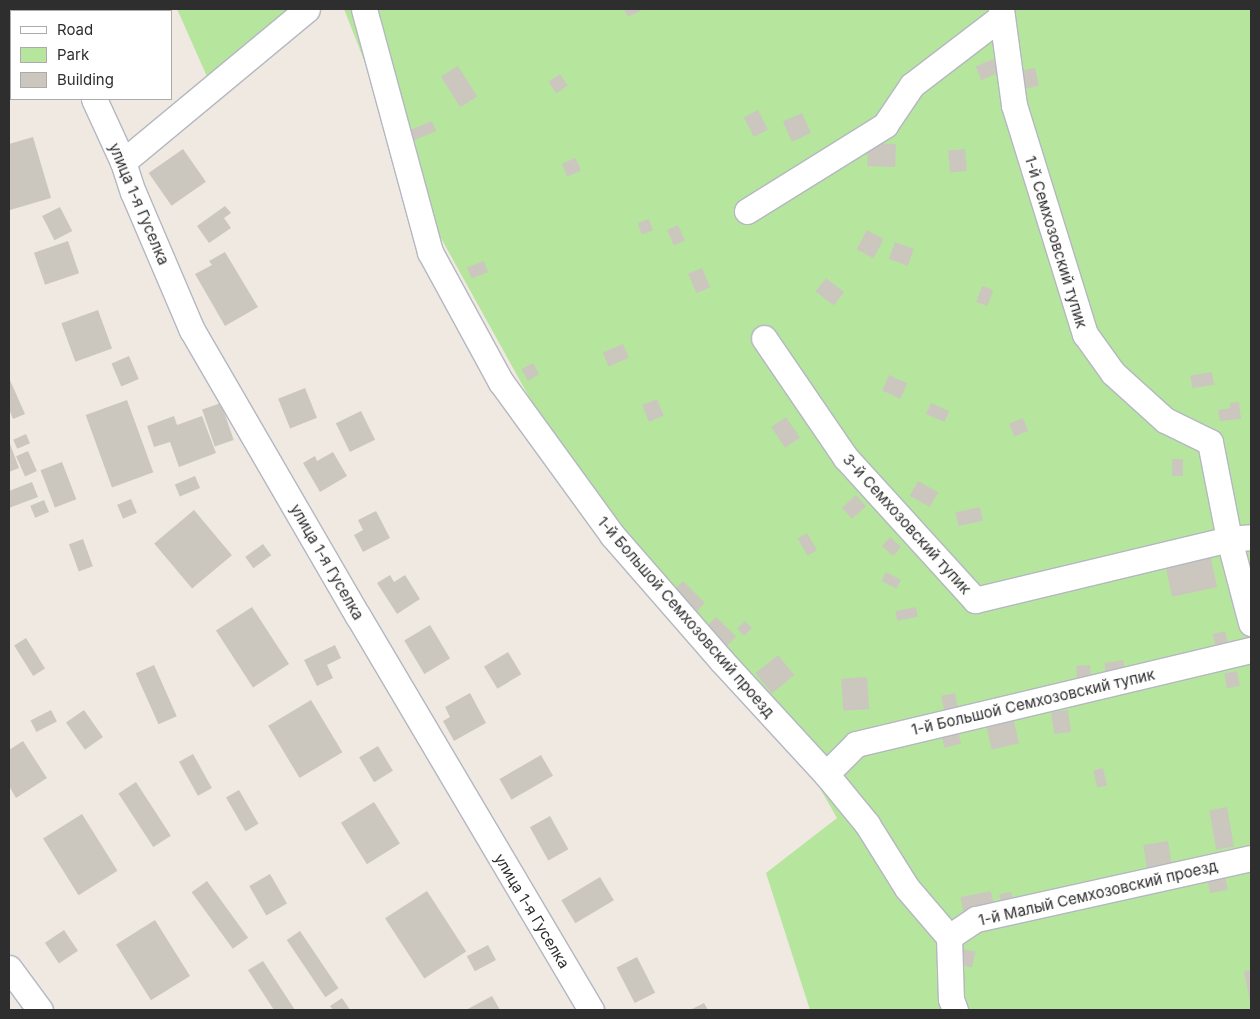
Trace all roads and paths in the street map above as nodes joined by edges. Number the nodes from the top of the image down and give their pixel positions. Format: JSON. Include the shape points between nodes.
{"nodes":[{"id":1,"x":308,"y":9,"type":"edge"},
{"id":2,"x":364,"y":9,"type":"edge"},
{"id":3,"x":1001,"y":13,"type":"edge"},
{"id":4,"x":94,"y":100,"type":"edge"},
{"id":5,"x":123,"y":162,"type":"junction"},
{"id":6,"x":746,"y":211,"type":"dead end"},
{"id":7,"x":764,"y":338,"type":"dead end"},
{"id":8,"x":1240,"y":538,"type":"edge"},
{"id":9,"x":1251,"y":623,"type":"edge"},
{"id":10,"x":1251,"y":650,"type":"edge"},
{"id":11,"x":826,"y":774,"type":"junction"},
{"id":12,"x":1251,"y":858,"type":"edge"},
{"id":13,"x":949,"y":937,"type":"junction"},
{"id":14,"x":9,"y":968,"type":"edge"},
{"id":15,"x":40,"y":1010,"type":"edge"},
{"id":16,"x":591,"y":1010,"type":"edge"},
{"id":17,"x":955,"y":1010,"type":"edge"}],
"edges":[{"from":1,"to":5,"type":"street"},
{"from":2,"to":11,"type":"street","name":"1-й Большой Семхозовский проезд","via":[[430,252],[501,382],[612,535]]},
{"from":3,"to":6,"type":"street","via":[[912,85],[885,125]]},
{"from":3,"to":8,"type":"street","name":"1-й Семхозовский тупик","via":[[1014,105],[1085,334],[1113,374],[1165,420],[1210,442]]},
{"from":4,"to":5,"type":"street","name":"улица 1-я Гуселка"},
{"from":5,"to":16,"type":"street","name":"улица 1-я Гуселка","via":[[192,330]]},
{"from":7,"to":8,"type":"street","name":"3-й Семхозовский тупик","via":[[846,458],[975,600]]},
{"from":8,"to":9,"type":"street","name":"1-й Семхозовский тупик"},
{"from":10,"to":11,"type":"street","name":"1-й Большой Семхозовский тупик","via":[[856,744]]},
{"from":11,"to":13,"type":"street","name":"1-й Большой Семхозовский проезд","via":[[867,824],[907,888]]},
{"from":12,"to":13,"type":"street","name":"1-й Малый Семхозовский проезд","via":[[976,918]]},
{"from":13,"to":17,"type":"street","via":[[951,999]]},
{"from":14,"to":15,"type":"street"}]}
